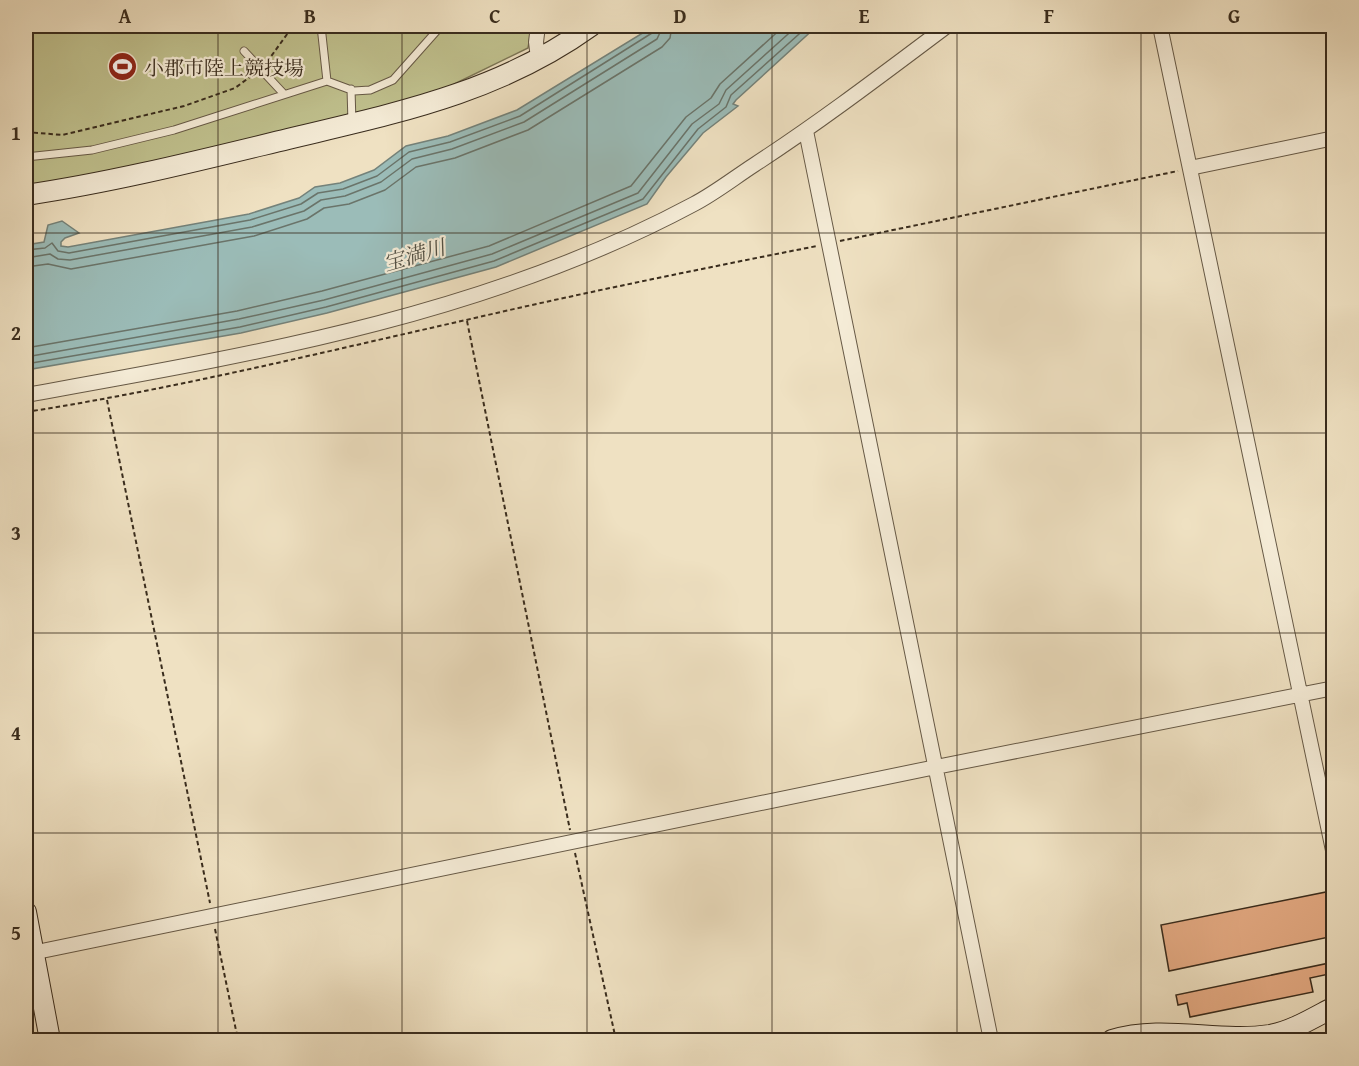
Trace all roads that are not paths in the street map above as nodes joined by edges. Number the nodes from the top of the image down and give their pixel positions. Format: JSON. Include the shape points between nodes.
{"nodes":[{"id":1,"x":321,"y":26,"type":"edge"},
{"id":2,"x":441,"y":26,"type":"edge"},
{"id":3,"x":538,"y":26,"type":"edge"},
{"id":4,"x":591,"y":26,"type":"edge"},
{"id":5,"x":947,"y":26,"type":"edge"},
{"id":6,"x":1160,"y":26,"type":"edge"},
{"id":7,"x":244,"y":51,"type":"dead end"},
{"id":8,"x":538,"y":58,"type":"junction"},
{"id":9,"x":327,"y":81,"type":"junction"},
{"id":10,"x":351,"y":89,"type":"junction"},
{"id":11,"x":284,"y":93,"type":"junction"},
{"id":12,"x":352,"y":123,"type":"junction"},
{"id":13,"x":806,"y":131,"type":"junction"},
{"id":14,"x":1334,"y":138,"type":"edge"},
{"id":15,"x":26,"y":157,"type":"edge"},
{"id":16,"x":1190,"y":168,"type":"junction"},
{"id":17,"x":26,"y":195,"type":"edge"},
{"id":18,"x":26,"y":395,"type":"edge"},
{"id":19,"x":1334,"y":688,"type":"edge"},
{"id":20,"x":1298,"y":696,"type":"junction"},
{"id":21,"x":936,"y":767,"type":"junction"},
{"id":22,"x":1334,"y":855,"type":"edge"},
{"id":23,"x":26,"y":912,"type":"edge"},
{"id":24,"x":30,"y":953,"type":"edge"},
{"id":25,"x":1334,"y":1007,"type":"edge"},
{"id":26,"x":1178,"y":1037,"type":"edge"},
{"id":27,"x":1217,"y":1039,"type":"edge"},
{"id":28,"x":50,"y":1041,"type":"edge"},
{"id":29,"x":991,"y":1041,"type":"edge"},
{"id":30,"x":1112,"y":1041,"type":"edge"}],
"edges":[{"from":1,"to":9,"type":"lane"},
{"from":2,"to":10,"type":"lane","via":[[393,80],[370,90]]},
{"from":3,"to":8,"type":"street"},
{"from":4,"to":8,"type":"street"},
{"from":5,"to":13,"type":"street"},
{"from":6,"to":16,"type":"street"},
{"from":7,"to":11,"type":"lane"},
{"from":8,"to":12,"type":"street","via":[[487,85]]},
{"from":9,"to":10,"type":"lane"},
{"from":9,"to":11,"type":"lane"},
{"from":10,"to":12,"type":"lane"},
{"from":11,"to":15,"type":"lane","via":[[174,130],[92,150]]},
{"from":12,"to":17,"type":"street","via":[[132,175]]},
{"from":13,"to":18,"type":"street","via":[[696,203],[598,249],[494,290],[382,324],[290,345]]},
{"from":13,"to":21,"type":"street"},
{"from":14,"to":16,"type":"street"},
{"from":16,"to":20,"type":"street"},
{"from":19,"to":20,"type":"street"},
{"from":20,"to":21,"type":"street"},
{"from":20,"to":22,"type":"street"},
{"from":21,"to":24,"type":"street"},
{"from":21,"to":29,"type":"street"},
{"from":23,"to":24,"type":"street"},
{"from":24,"to":28,"type":"street"},
{"from":25,"to":27,"type":"street","via":[[1282,1032]]},
{"from":26,"to":27,"type":"street"},
{"from":26,"to":30,"type":"street","via":[[1139,1035]]}]}
